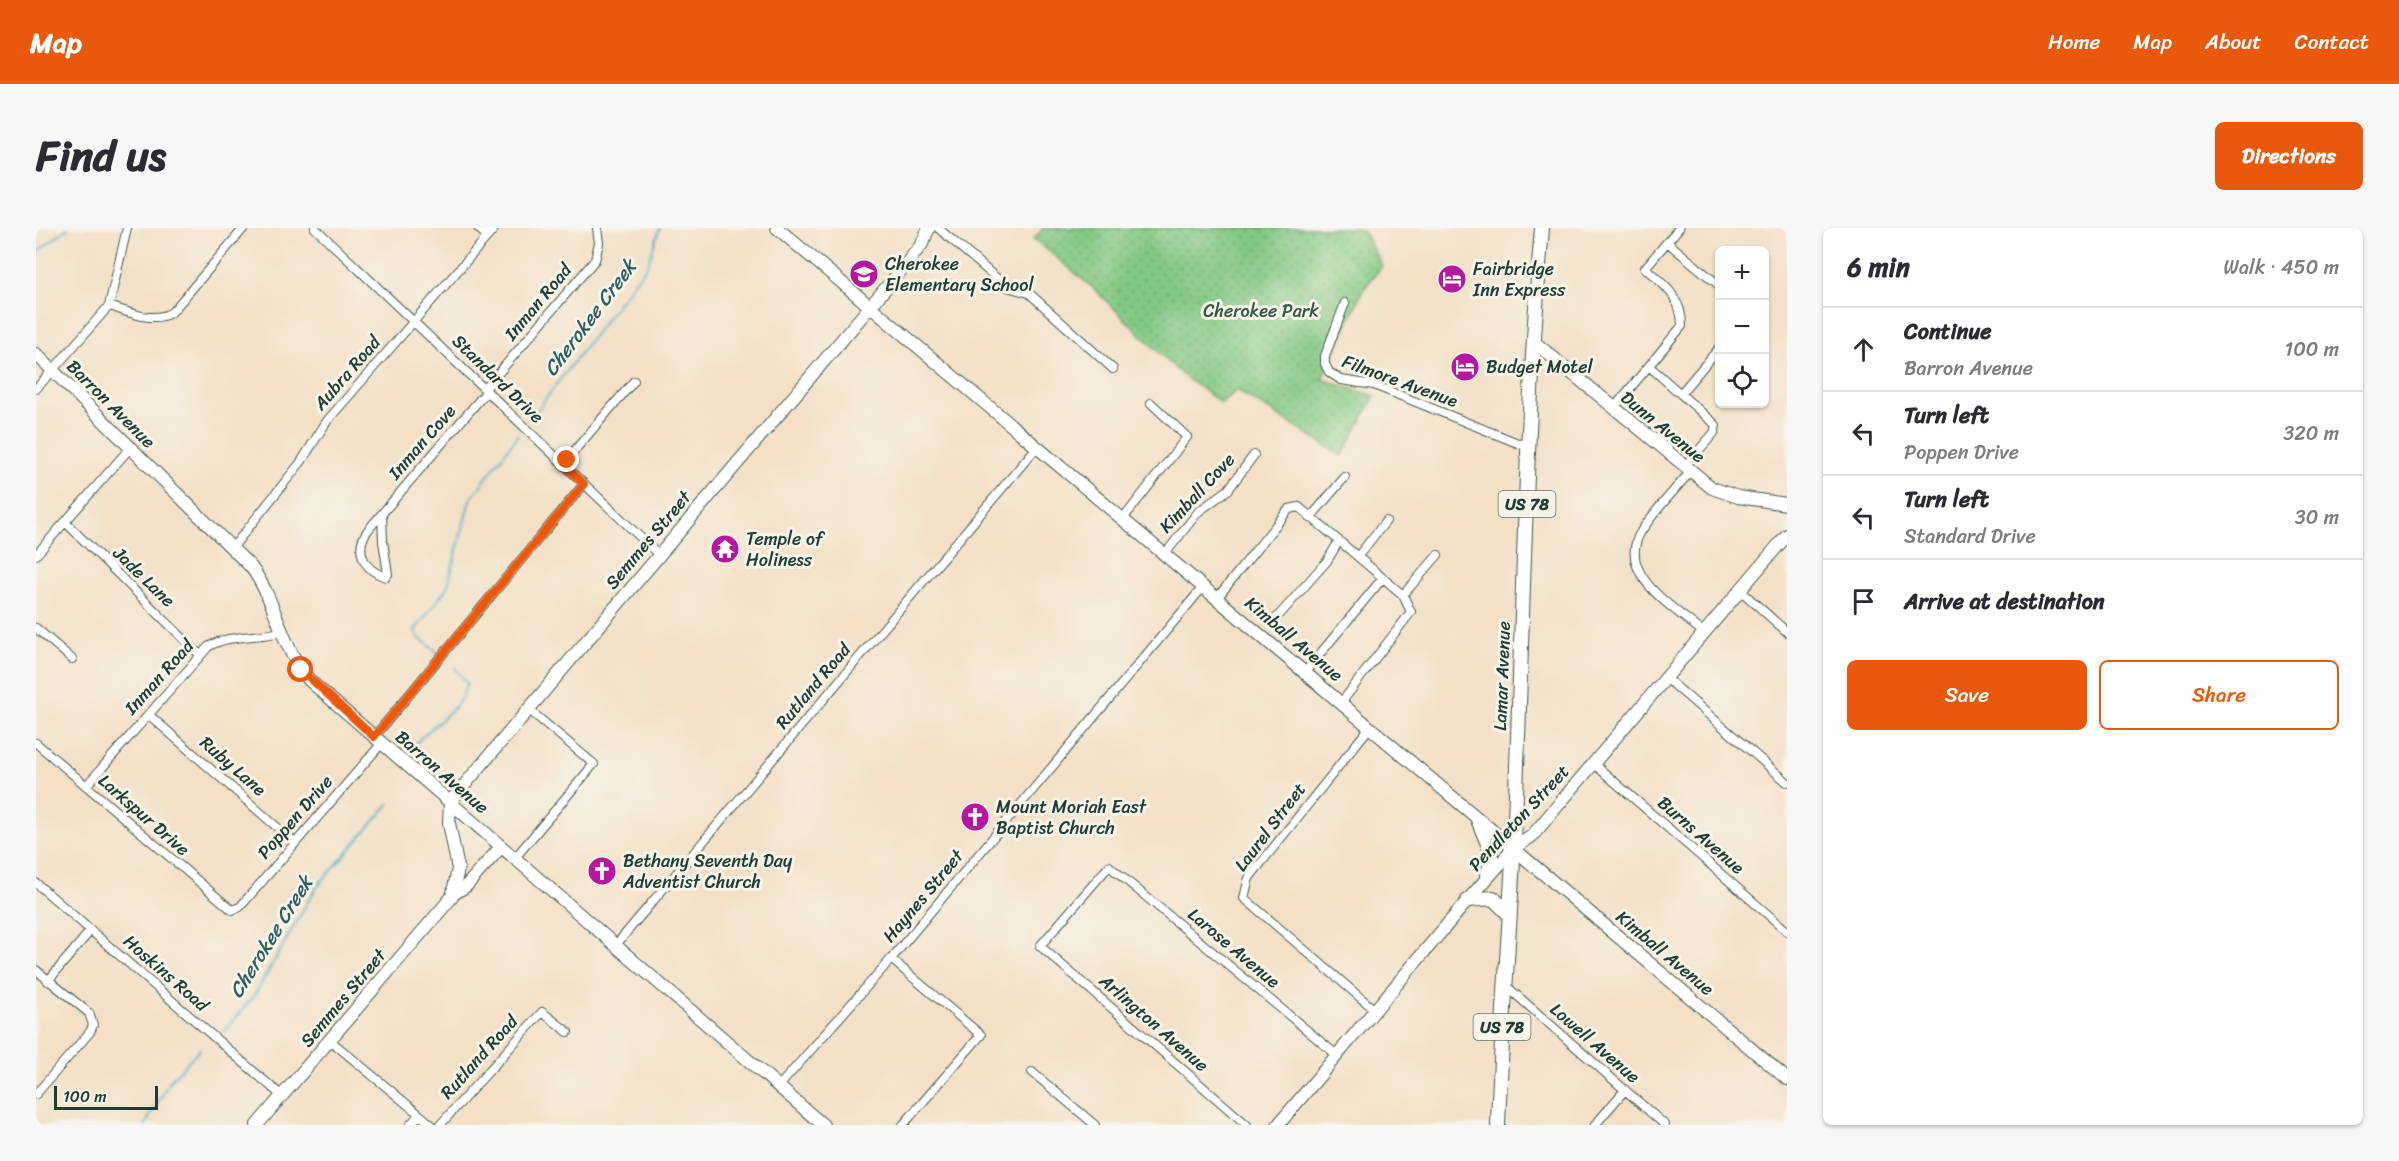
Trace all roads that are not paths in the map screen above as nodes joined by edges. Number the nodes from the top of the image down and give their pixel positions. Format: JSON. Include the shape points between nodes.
{"nodes":[{"id":1,"x":127,"y":228,"type":"edge"},
{"id":2,"x":243,"y":228,"type":"edge"},
{"id":3,"x":315,"y":228,"type":"edge"},
{"id":4,"x":478,"y":228,"type":"edge"},
{"id":5,"x":495,"y":228,"type":"edge"},
{"id":6,"x":597,"y":228,"type":"edge"},
{"id":7,"x":777,"y":228,"type":"edge"},
{"id":8,"x":929,"y":228,"type":"edge"},
{"id":9,"x":938,"y":228,"type":"edge"},
{"id":10,"x":1542,"y":228,"type":"edge"},
{"id":11,"x":1679,"y":228,"type":"edge"},
{"id":12,"x":487,"y":236,"type":"junction"},
{"id":13,"x":1667,"y":242,"type":"junction"},
{"id":14,"x":1715,"y":283,"type":"edge"},
{"id":15,"x":1345,"y":303,"type":"dead end"},
{"id":16,"x":109,"y":306,"type":"junction"},
{"id":17,"x":869,"y":308,"type":"junction"},
{"id":18,"x":414,"y":321,"type":"junction"},
{"id":19,"x":1534,"y":342,"type":"junction"},
{"id":20,"x":1715,"y":352,"type":"edge"},
{"id":21,"x":36,"y":354,"type":"edge"},
{"id":22,"x":1650,"y":367,"type":"junction"},
{"id":23,"x":1113,"y":369,"type":"dead end"},
{"id":24,"x":52,"y":371,"type":"junction"},
{"id":25,"x":634,"y":381,"type":"dead end"},
{"id":26,"x":36,"y":389,"type":"edge"},
{"id":27,"x":486,"y":390,"type":"junction"},
{"id":28,"x":1681,"y":393,"type":"junction"},
{"id":29,"x":1151,"y":403,"type":"dead end"},
{"id":30,"x":1613,"y":409,"type":"junction"},
{"id":31,"x":1037,"y":447,"type":"junction"},
{"id":32,"x":130,"y":448,"type":"junction"},
{"id":33,"x":1530,"y":448,"type":"junction"},
{"id":34,"x":1254,"y":455,"type":"dead end"},
{"id":35,"x":563,"y":464,"type":"junction"},
{"id":36,"x":1687,"y":470,"type":"junction"},
{"id":37,"x":1345,"y":477,"type":"dead end"},
{"id":38,"x":584,"y":484,"type":"junction"},
{"id":39,"x":1787,"y":504,"type":"edge"},
{"id":40,"x":382,"y":514,"type":"junction"},
{"id":41,"x":1310,"y":518,"type":"junction"},
{"id":42,"x":1123,"y":519,"type":"junction"},
{"id":43,"x":1386,"y":521,"type":"dead end"},
{"id":44,"x":65,"y":522,"type":"junction"},
{"id":45,"x":1787,"y":535,"type":"edge"},
{"id":46,"x":1339,"y":541,"type":"junction"},
{"id":47,"x":233,"y":547,"type":"junction"},
{"id":48,"x":1165,"y":554,"type":"junction"},
{"id":49,"x":36,"y":555,"type":"edge"},
{"id":50,"x":659,"y":555,"type":"junction"},
{"id":51,"x":1438,"y":555,"type":"dead end"},
{"id":52,"x":1358,"y":556,"type":"junction"},
{"id":53,"x":1382,"y":579,"type":"junction"},
{"id":54,"x":1203,"y":587,"type":"junction"},
{"id":55,"x":1740,"y":590,"type":"junction"},
{"id":56,"x":1403,"y":595,"type":"junction"},
{"id":57,"x":1217,"y":598,"type":"junction"},
{"id":58,"x":1273,"y":622,"type":"dead end"},
{"id":59,"x":36,"y":628,"type":"edge"},
{"id":60,"x":281,"y":632,"type":"junction"},
{"id":61,"x":1787,"y":632,"type":"edge"},
{"id":62,"x":1704,"y":633,"type":"junction"},
{"id":63,"x":200,"y":655,"type":"junction"},
{"id":64,"x":72,"y":659,"type":"dead end"},
{"id":65,"x":1305,"y":672,"type":"junction"},
{"id":66,"x":1666,"y":678,"type":"junction"},
{"id":67,"x":1341,"y":703,"type":"junction"},
{"id":68,"x":528,"y":709,"type":"junction"},
{"id":69,"x":148,"y":714,"type":"junction"},
{"id":70,"x":1370,"y":727,"type":"junction"},
{"id":71,"x":378,"y":740,"type":"junction"},
{"id":72,"x":36,"y":743,"type":"edge"},
{"id":73,"x":1594,"y":764,"type":"junction"},
{"id":74,"x":1787,"y":782,"type":"edge"},
{"id":75,"x":86,"y":786,"type":"junction"},
{"id":76,"x":450,"y":802,"type":"junction"},
{"id":77,"x":1473,"y":814,"type":"junction"},
{"id":78,"x":295,"y":843,"type":"junction"},
{"id":79,"x":501,"y":847,"type":"junction"},
{"id":80,"x":1514,"y":848,"type":"junction"},
{"id":81,"x":514,"y":859,"type":"junction"},
{"id":82,"x":1109,"y":866,"type":"joint"},
{"id":83,"x":36,"y":883,"type":"edge"},
{"id":84,"x":1483,"y":884,"type":"junction"},
{"id":85,"x":455,"y":893,"type":"junction"},
{"id":86,"x":1468,"y":900,"type":"junction"},
{"id":87,"x":233,"y":913,"type":"joint"},
{"id":88,"x":1508,"y":913,"type":"junction"},
{"id":89,"x":91,"y":930,"type":"junction"},
{"id":90,"x":1787,"y":931,"type":"edge"},
{"id":91,"x":615,"y":946,"type":"junction"},
{"id":92,"x":891,"y":959,"type":"junction"},
{"id":93,"x":36,"y":970,"type":"edge"},
{"id":94,"x":48,"y":981,"type":"junction"},
{"id":95,"x":1504,"y":984,"type":"junction"},
{"id":96,"x":1376,"y":1011,"type":"junction"},
{"id":97,"x":568,"y":1032,"type":"dead end"},
{"id":98,"x":331,"y":1041,"type":"junction"},
{"id":99,"x":1338,"y":1056,"type":"junction"},
{"id":100,"x":1032,"y":1072,"type":"dead end"},
{"id":101,"x":1787,"y":1079,"type":"edge"},
{"id":102,"x":780,"y":1085,"type":"junction"},
{"id":103,"x":1624,"y":1091,"type":"junction"},
{"id":104,"x":36,"y":1094,"type":"edge"},
{"id":105,"x":282,"y":1096,"type":"junction"},
{"id":106,"x":419,"y":1115,"type":"junction"},
{"id":107,"x":818,"y":1123,"type":"edge"},
{"id":108,"x":257,"y":1125,"type":"edge"},
{"id":109,"x":410,"y":1125,"type":"edge"},
{"id":110,"x":432,"y":1125,"type":"edge"},
{"id":111,"x":440,"y":1125,"type":"edge"},
{"id":112,"x":903,"y":1125,"type":"edge"},
{"id":113,"x":1095,"y":1125,"type":"edge"},
{"id":114,"x":1247,"y":1125,"type":"edge"},
{"id":115,"x":1278,"y":1125,"type":"edge"},
{"id":116,"x":1498,"y":1125,"type":"edge"},
{"id":117,"x":1595,"y":1125,"type":"edge"},
{"id":118,"x":1665,"y":1125,"type":"edge"}],
"edges":[{"from":1,"to":16,"type":"street"},
{"from":2,"to":16,"type":"street","via":[[164,318]]},
{"from":3,"to":18,"type":"street","name":"Standard Drive"},
{"from":4,"to":12,"type":"street"},
{"from":5,"to":12,"type":"street","name":"Aubra Road"},
{"from":6,"to":27,"type":"street","name":"Inman Road","via":[[598,249],[592,264]]},
{"from":7,"to":17,"type":"main road","name":"Kimball Avenue"},
{"from":8,"to":17,"type":"main road","name":"Semmes Street","via":[[916,253]]},
{"from":9,"to":23,"type":"street","via":[[1007,287],[1029,293]]},
{"from":10,"to":19,"type":"main road","name":"Lamar Avenue","number":"US 78"},
{"from":11,"to":13,"type":"street"},
{"from":12,"to":18,"type":"street","name":"Aubra Road"},
{"from":13,"to":14,"type":"street"},
{"from":13,"to":22,"type":"street","via":[[1645,268],[1672,293],[1682,321],[1680,331]]},
{"from":15,"to":33,"type":"street","name":"Filmore Avenue","via":[[1325,356],[1325,364],[1334,376],[1374,385]]},
{"from":16,"to":24,"type":"street"},
{"from":17,"to":31,"type":"main road","name":"Kimball Avenue"},
{"from":17,"to":50,"type":"main road","name":"Semmes Street"},
{"from":18,"to":27,"type":"street","name":"Standard Drive"},
{"from":18,"to":47,"type":"street","name":"Aubra Road","via":[[317,433],[301,462]]},
{"from":19,"to":30,"type":"main road","name":"Dunn Avenue"},
{"from":19,"to":33,"type":"main road","name":"Lamar Avenue","number":"US 78"},
{"from":20,"to":28,"type":"street"},
{"from":21,"to":24,"type":"main road","name":"Barron Avenue"},
{"from":22,"to":28,"type":"street"},
{"from":22,"to":30,"type":"street"},
{"from":24,"to":26,"type":"street"},
{"from":24,"to":32,"type":"main road","name":"Barron Avenue"},
{"from":25,"to":35,"type":"street"},
{"from":27,"to":35,"type":"street","name":"Standard Drive"},
{"from":27,"to":40,"type":"street","name":"Inman Cove"},
{"from":28,"to":36,"type":"street","via":[[1716,425]]},
{"from":29,"to":42,"type":"street","via":[[1187,437]]},
{"from":30,"to":36,"type":"main road","name":"Dunn Avenue"},
{"from":31,"to":42,"type":"main road","name":"Kimball Avenue"},
{"from":31,"to":91,"type":"street","name":"Rutland Road"},
{"from":32,"to":44,"type":"street"},
{"from":32,"to":47,"type":"main road","name":"Barron Avenue"},
{"from":33,"to":80,"type":"main road","name":"Lamar Avenue","number":"US 78"},
{"from":34,"to":48,"type":"street","name":"Kimball Cove","via":[[1228,490],[1198,512]]},
{"from":35,"to":38,"type":"street","name":"Standard Drive"},
{"from":36,"to":39,"type":"main road","name":"Dunn Avenue","via":[[1712,488],[1738,497]]},
{"from":36,"to":62,"type":"street","via":[[1641,531],[1635,547],[1636,567],[1647,584]]},
{"from":37,"to":41,"type":"street"},
{"from":38,"to":50,"type":"street","name":"Standard Drive"},
{"from":38,"to":71,"type":"street","name":"Poppen Drive"},
{"from":40,"to":40,"type":"street","name":"Inman Cove","via":[[388,574],[386,577],[367,564],[360,548],[365,534]]},
{"from":41,"to":46,"type":"street"},
{"from":41,"to":57,"type":"street","via":[[1299,507],[1289,509]]},
{"from":42,"to":48,"type":"main road","name":"Kimball Avenue"},
{"from":43,"to":52,"type":"street"},
{"from":44,"to":49,"type":"street"},
{"from":44,"to":63,"type":"street","name":"Jade Lane"},
{"from":45,"to":55,"type":"main road","name":"Pendleton Street"},
{"from":46,"to":52,"type":"street"},
{"from":46,"to":58,"type":"street","via":[[1327,561]]},
{"from":47,"to":60,"type":"main road","name":"Barron Avenue","via":[[266,588]]},
{"from":48,"to":54,"type":"main road","name":"Kimball Avenue"},
{"from":50,"to":68,"type":"main road","name":"Semmes Street"},
{"from":51,"to":56,"type":"street"},
{"from":52,"to":53,"type":"street"},
{"from":53,"to":56,"type":"street"},
{"from":53,"to":65,"type":"street"},
{"from":54,"to":57,"type":"main road","name":"Kimball Avenue"},
{"from":54,"to":92,"type":"street","name":"Haynes Street"},
{"from":55,"to":61,"type":"street"},
{"from":55,"to":62,"type":"main road","name":"Pendleton Street"},
{"from":56,"to":67,"type":"street","via":[[1411,612]]},
{"from":57,"to":65,"type":"main road","name":"Kimball Avenue"},
{"from":59,"to":64,"type":"street"},
{"from":60,"to":63,"type":"street","name":"Inman Road","via":[[225,639]]},
{"from":60,"to":71,"type":"main road","name":"Barron Avenue","via":[[292,658],[310,681]]},
{"from":62,"to":66,"type":"main road","name":"Pendleton Street"},
{"from":63,"to":69,"type":"street","name":"Inman Road"},
{"from":65,"to":67,"type":"main road","name":"Kimball Avenue"},
{"from":66,"to":73,"type":"main road","name":"Pendleton Street"},
{"from":66,"to":74,"type":"street"},
{"from":67,"to":70,"type":"main road","name":"Kimball Avenue"},
{"from":68,"to":76,"type":"main road","name":"Semmes Street"},
{"from":68,"to":81,"type":"street","via":[[594,764]]},
{"from":69,"to":75,"type":"street","name":"Inman Road"},
{"from":69,"to":78,"type":"street","name":"Ruby Lane"},
{"from":70,"to":77,"type":"main road","name":"Kimball Avenue"},
{"from":70,"to":96,"type":"street","name":"Laurel Street","via":[[1249,878],[1244,898]]},
{"from":71,"to":76,"type":"main road","name":"Barron Avenue"},
{"from":71,"to":78,"type":"street","name":"Poppen Drive"},
{"from":72,"to":75,"type":"street","name":"Larkspur Drive"},
{"from":73,"to":80,"type":"main road","name":"Pendleton Street","via":[[1532,836]]},
{"from":73,"to":90,"type":"street","name":"Burns Avenue"},
{"from":75,"to":87,"type":"street","name":"Larkspur Drive"},
{"from":76,"to":79,"type":"main road","name":"Barron Avenue"},
{"from":76,"to":85,"type":"main road","via":[[449,823],[458,869]]},
{"from":77,"to":80,"type":"main road","name":"Kimball Avenue"},
{"from":77,"to":84,"type":"main road","via":[[1492,856]]},
{"from":78,"to":87,"type":"street","name":"Poppen Drive"},
{"from":79,"to":81,"type":"main road","name":"Barron Avenue"},
{"from":79,"to":85,"type":"main road","name":"Semmes Street"},
{"from":80,"to":84,"type":"main road","name":"Pendleton Street"},
{"from":80,"to":88,"type":"main road","name":"Lamar Avenue","number":"US 78"},
{"from":80,"to":101,"type":"main road","name":"Kimball Avenue"},
{"from":81,"to":91,"type":"main road","name":"Barron Avenue"},
{"from":82,"to":99,"type":"street","name":"Larose Avenue"},
{"from":82,"to":114,"type":"street","name":"Arlington Avenue","via":[[1040,946]]},
{"from":83,"to":89,"type":"street","name":"Hoskins Road"},
{"from":84,"to":86,"type":"main road","name":"Pendleton Street"},
{"from":85,"to":98,"type":"main road","name":"Semmes Street"},
{"from":86,"to":88,"type":"main road","via":[[1493,898]]},
{"from":86,"to":96,"type":"main road","name":"Pendleton Street"},
{"from":88,"to":95,"type":"main road","name":"Lamar Avenue","number":"US 78"},
{"from":89,"to":94,"type":"street"},
{"from":89,"to":105,"type":"street","name":"Hoskins Road"},
{"from":91,"to":102,"type":"main road","name":"Barron Avenue"},
{"from":92,"to":102,"type":"street","name":"Haynes Street"},
{"from":92,"to":112,"type":"street","via":[[981,1035]]},
{"from":93,"to":94,"type":"street"},
{"from":94,"to":104,"type":"street","via":[[88,1013],[93,1025]]},
{"from":95,"to":103,"type":"street","name":"Lowell Avenue"},
{"from":95,"to":116,"type":"main road","name":"Lamar Avenue","number":"US 78"},
{"from":96,"to":99,"type":"main road","name":"Pendleton Street"},
{"from":97,"to":111,"type":"street","name":"Rutland Road","via":[[542,1012]]},
{"from":98,"to":105,"type":"main road","name":"Semmes Street"},
{"from":98,"to":106,"type":"street"},
{"from":99,"to":115,"type":"main road","name":"Pendleton Street"},
{"from":100,"to":113,"type":"street"},
{"from":102,"to":107,"type":"main road","name":"Barron Avenue"},
{"from":103,"to":117,"type":"street"},
{"from":103,"to":118,"type":"street","name":"Lowell Avenue"},
{"from":105,"to":108,"type":"main road","name":"Semmes Street"},
{"from":106,"to":109,"type":"street"},
{"from":106,"to":110,"type":"street"}]}
